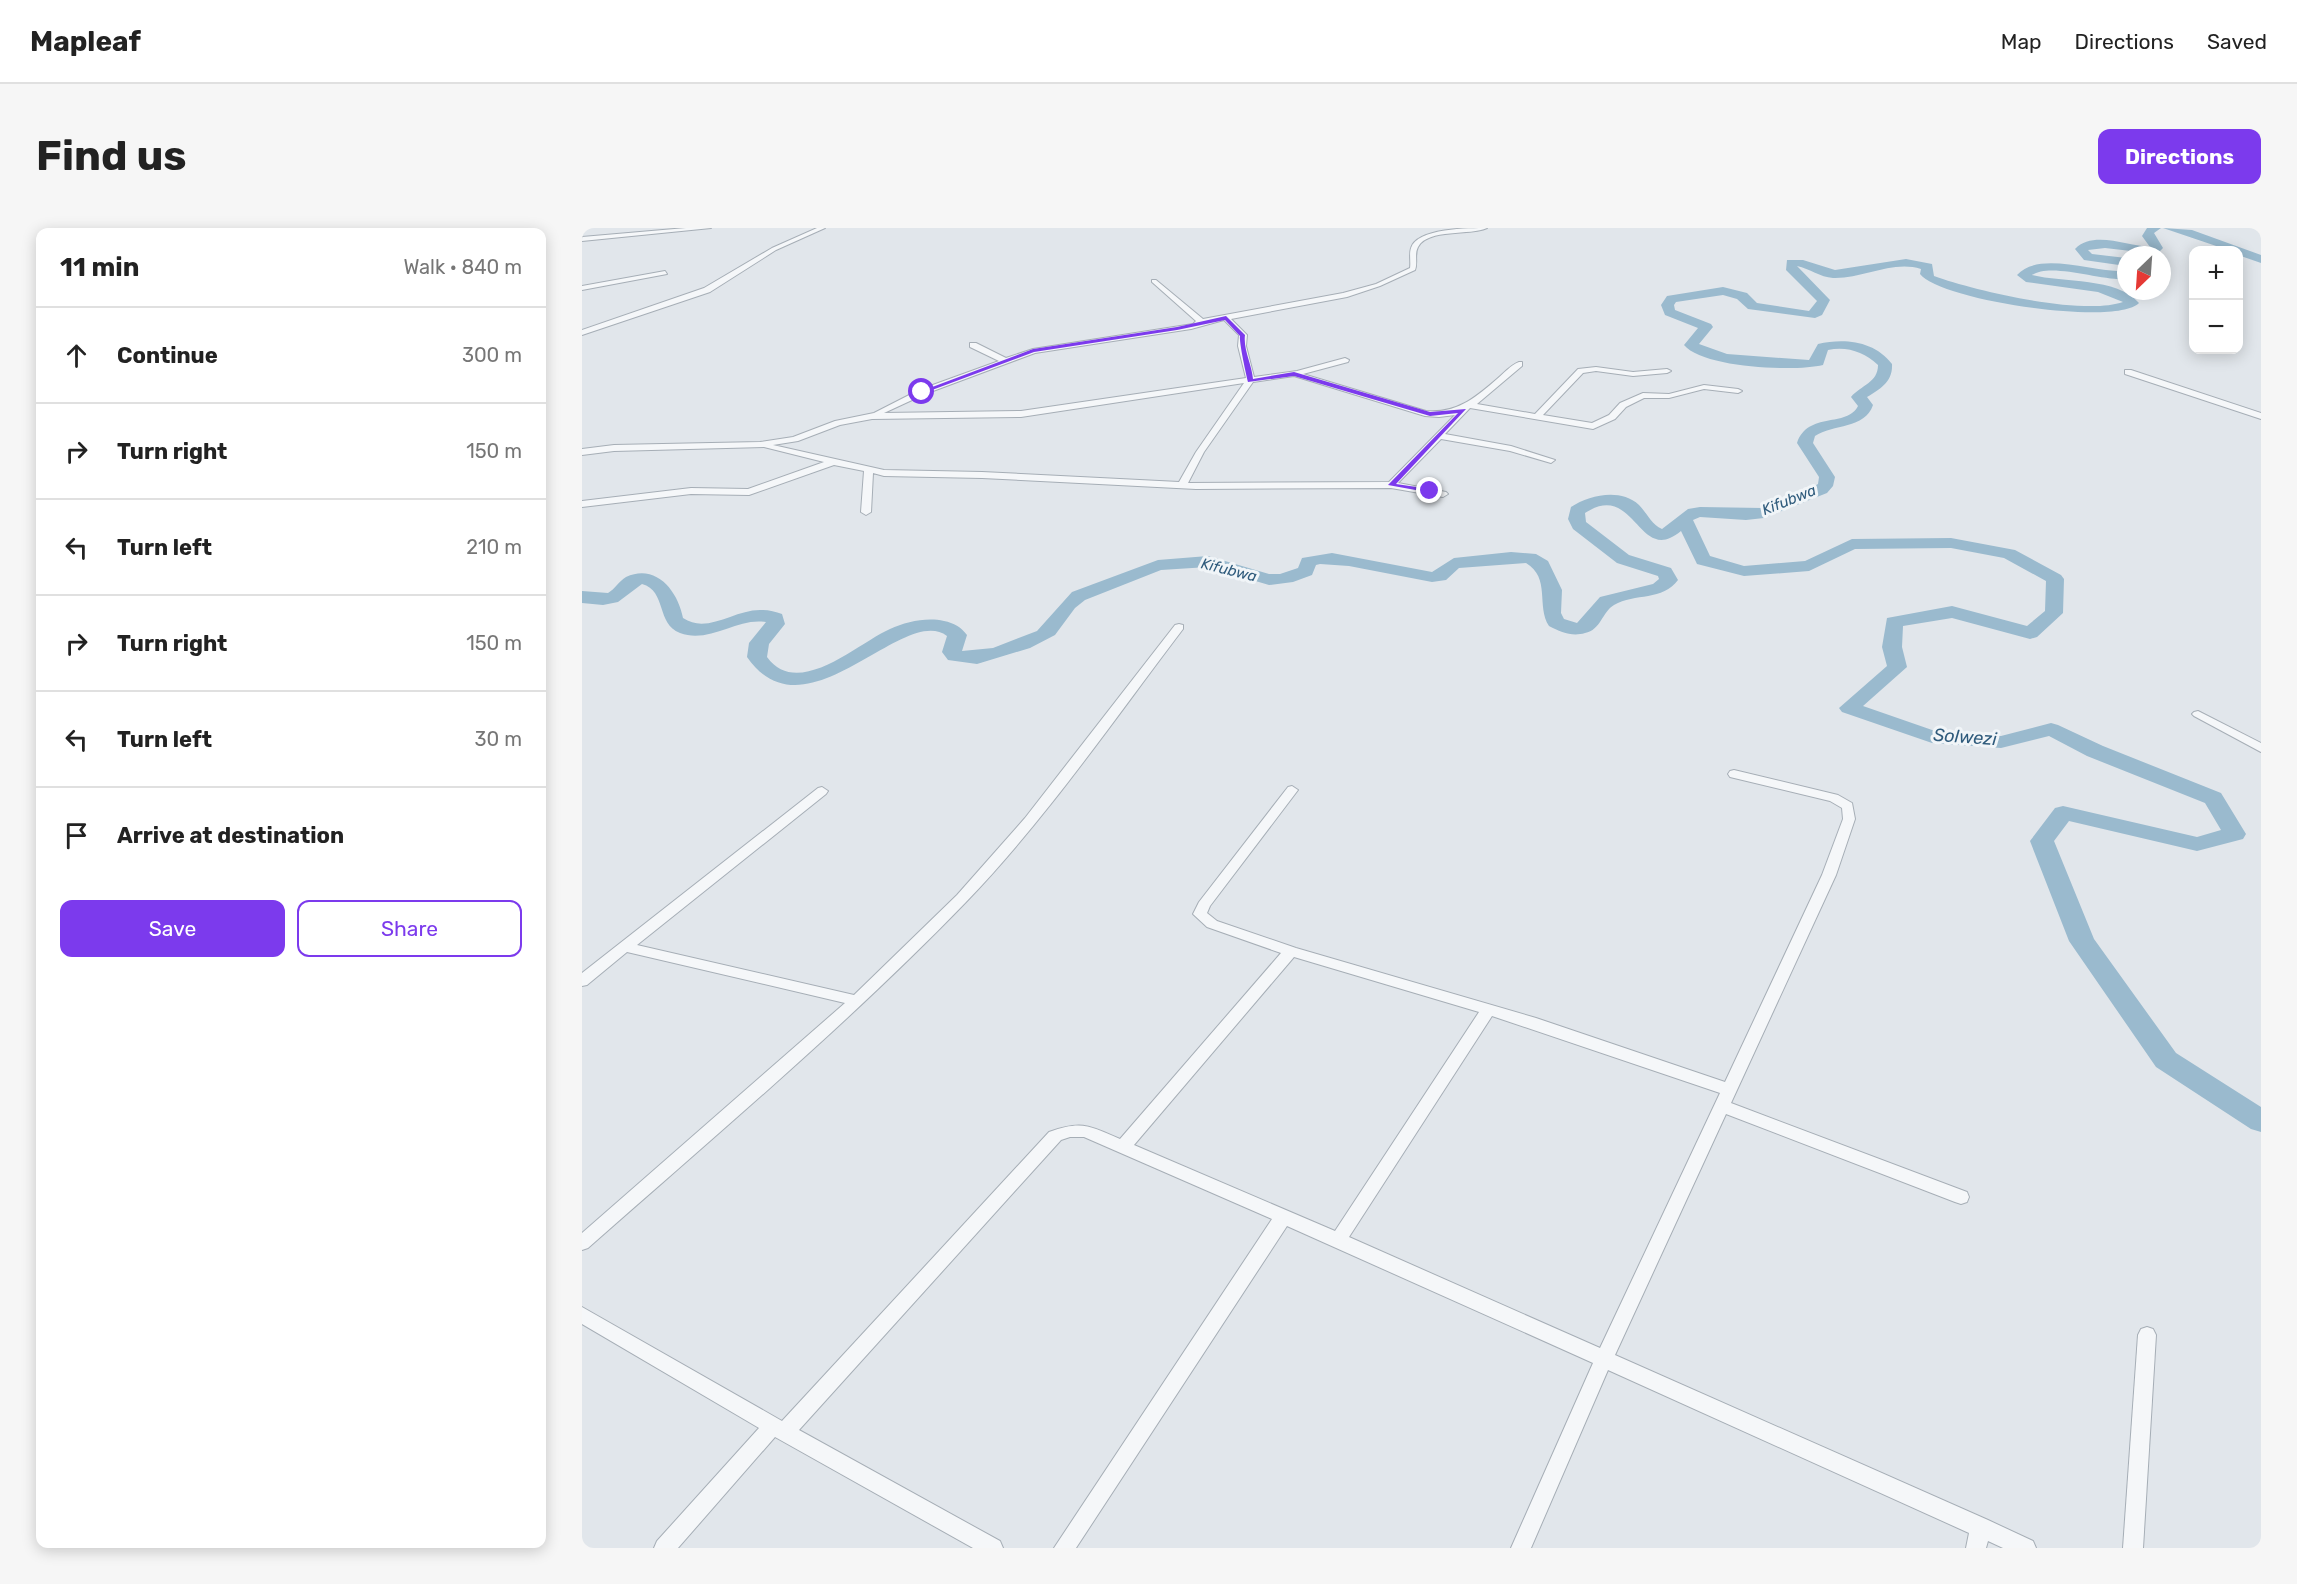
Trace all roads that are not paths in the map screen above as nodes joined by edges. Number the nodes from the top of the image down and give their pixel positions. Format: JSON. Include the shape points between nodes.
{"nodes":[{"id":1,"x":708,"y":228,"type":"edge"},
{"id":2,"x":822,"y":228,"type":"edge"},
{"id":3,"x":1484,"y":228,"type":"edge"},
{"id":4,"x":582,"y":239,"type":"edge"},
{"id":5,"x":665,"y":273,"type":"dead end"},
{"id":6,"x":1154,"y":281,"type":"dead end"},
{"id":7,"x":582,"y":288,"type":"edge"},
{"id":8,"x":1226,"y":318,"type":"junction"},
{"id":9,"x":1203,"y":323,"type":"junction"},
{"id":10,"x":582,"y":333,"type":"edge"},
{"id":11,"x":973,"y":345,"type":"dead end"},
{"id":12,"x":1004,"y":360,"type":"junction"},
{"id":13,"x":1345,"y":360,"type":"dead end"},
{"id":14,"x":1519,"y":364,"type":"dead end"},
{"id":15,"x":1667,"y":371,"type":"dead end"},
{"id":16,"x":2128,"y":372,"type":"dead end"},
{"id":17,"x":1294,"y":374,"type":"junction"},
{"id":18,"x":1250,"y":381,"type":"junction"},
{"id":19,"x":1738,"y":391,"type":"dead end"},
{"id":20,"x":1467,"y":408,"type":"junction"},
{"id":21,"x":872,"y":416,"type":"junction"},
{"id":22,"x":2261,"y":416,"type":"edge"},
{"id":23,"x":1536,"y":417,"type":"junction"},
{"id":24,"x":1441,"y":436,"type":"junction"},
{"id":25,"x":760,"y":446,"type":"junction"},
{"id":26,"x":582,"y":452,"type":"edge"},
{"id":27,"x":1551,"y":460,"type":"dead end"},
{"id":28,"x":833,"y":462,"type":"junction"},
{"id":29,"x":869,"y":471,"type":"junction"},
{"id":30,"x":1182,"y":485,"type":"junction"},
{"id":31,"x":1391,"y":485,"type":"junction"},
{"id":32,"x":1443,"y":494,"type":"dead end"},
{"id":33,"x":582,"y":504,"type":"edge"},
{"id":34,"x":866,"y":512,"type":"dead end"},
{"id":35,"x":1179,"y":627,"type":"dead end"},
{"id":36,"x":2198,"y":714,"type":"dead end"},
{"id":37,"x":2261,"y":748,"type":"edge"},
{"id":38,"x":1734,"y":774,"type":"dead end"},
{"id":39,"x":1292,"y":790,"type":"dead end"},
{"id":40,"x":822,"y":791,"type":"dead end"},
{"id":41,"x":625,"y":947,"type":"junction"},
{"id":42,"x":1291,"y":951,"type":"junction"},
{"id":43,"x":582,"y":981,"type":"edge"},
{"id":44,"x":857,"y":1001,"type":"junction"},
{"id":45,"x":1488,"y":1010,"type":"junction"},
{"id":46,"x":1728,"y":1090,"type":"junction"},
{"id":47,"x":1720,"y":1106,"type":"junction"},
{"id":48,"x":1123,"y":1147,"type":"junction"},
{"id":49,"x":1961,"y":1197,"type":"dead end"},
{"id":50,"x":1284,"y":1216,"type":"junction"},
{"id":51,"x":1338,"y":1240,"type":"junction"},
{"id":52,"x":582,"y":1243,"type":"edge"},
{"id":53,"x":582,"y":1315,"type":"edge"},
{"id":54,"x":2147,"y":1335,"type":"dead end"},
{"id":55,"x":1604,"y":1359,"type":"junction"},
{"id":56,"x":779,"y":1429,"type":"junction"},
{"id":57,"x":1981,"y":1527,"type":"junction"},
{"id":58,"x":664,"y":1548,"type":"edge"},
{"id":59,"x":993,"y":1548,"type":"edge"},
{"id":60,"x":1064,"y":1548,"type":"edge"},
{"id":61,"x":1521,"y":1548,"type":"edge"},
{"id":62,"x":1976,"y":1548,"type":"edge"},
{"id":63,"x":2026,"y":1548,"type":"edge"},
{"id":64,"x":2133,"y":1548,"type":"edge"}],
"edges":[{"from":1,"to":4,"type":"street"},
{"from":2,"to":10,"type":"street","via":[[774,249],[707,290]]},
{"from":3,"to":8,"type":"street","via":[[1438,233],[1420,241],[1413,249],[1413,269],[1378,285]]},
{"from":5,"to":7,"type":"street"},
{"from":6,"to":9,"type":"street"},
{"from":8,"to":9,"type":"street"},
{"from":8,"to":18,"type":"street","via":[[1243,335],[1241,343],[1249,362]]},
{"from":9,"to":12,"type":"street","via":[[1042,348]]},
{"from":11,"to":12,"type":"street"},
{"from":12,"to":21,"type":"street","via":[[913,395]]},
{"from":13,"to":17,"type":"street"},
{"from":14,"to":20,"type":"street"},
{"from":15,"to":23,"type":"street","via":[[1581,371]]},
{"from":16,"to":22,"type":"street"},
{"from":17,"to":18,"type":"street"},
{"from":17,"to":20,"type":"street","via":[[1430,414]]},
{"from":18,"to":21,"type":"street","via":[[1021,414]]},
{"from":18,"to":30,"type":"street"},
{"from":19,"to":23,"type":"street","via":[[1704,387],[1669,396],[1643,395],[1627,401],[1596,428]]},
{"from":20,"to":23,"type":"street"},
{"from":20,"to":24,"type":"street"},
{"from":21,"to":25,"type":"street"},
{"from":24,"to":27,"type":"street"},
{"from":24,"to":31,"type":"street"},
{"from":25,"to":26,"type":"street"},
{"from":25,"to":28,"type":"street"},
{"from":28,"to":29,"type":"street"},
{"from":28,"to":33,"type":"street","via":[[750,492],[691,491]]},
{"from":29,"to":30,"type":"street"},
{"from":29,"to":34,"type":"street"},
{"from":30,"to":31,"type":"street"},
{"from":31,"to":32,"type":"street"},
{"from":35,"to":44,"type":"street","via":[[1030,821],[962,898]]},
{"from":36,"to":37,"type":"street"},
{"from":38,"to":46,"type":"street","via":[[1834,798],[1848,806],[1850,819]]},
{"from":39,"to":42,"type":"street","via":[[1200,914],[1212,924]]},
{"from":40,"to":41,"type":"street"},
{"from":41,"to":43,"type":"street"},
{"from":41,"to":44,"type":"street"},
{"from":42,"to":45,"type":"street"},
{"from":42,"to":48,"type":"street"},
{"from":44,"to":52,"type":"street"},
{"from":45,"to":46,"type":"street"},
{"from":45,"to":51,"type":"street"},
{"from":46,"to":47,"type":"street"},
{"from":47,"to":49,"type":"street"},
{"from":47,"to":55,"type":"street"},
{"from":48,"to":50,"type":"street"},
{"from":48,"to":56,"type":"street","via":[[1085,1131],[1055,1136]]},
{"from":50,"to":51,"type":"street"},
{"from":50,"to":60,"type":"street"},
{"from":51,"to":55,"type":"street"},
{"from":53,"to":56,"type":"street"},
{"from":54,"to":64,"type":"street"},
{"from":55,"to":57,"type":"street"},
{"from":55,"to":61,"type":"street"},
{"from":56,"to":58,"type":"street"},
{"from":56,"to":59,"type":"street"},
{"from":57,"to":62,"type":"street"},
{"from":57,"to":63,"type":"street"}]}
